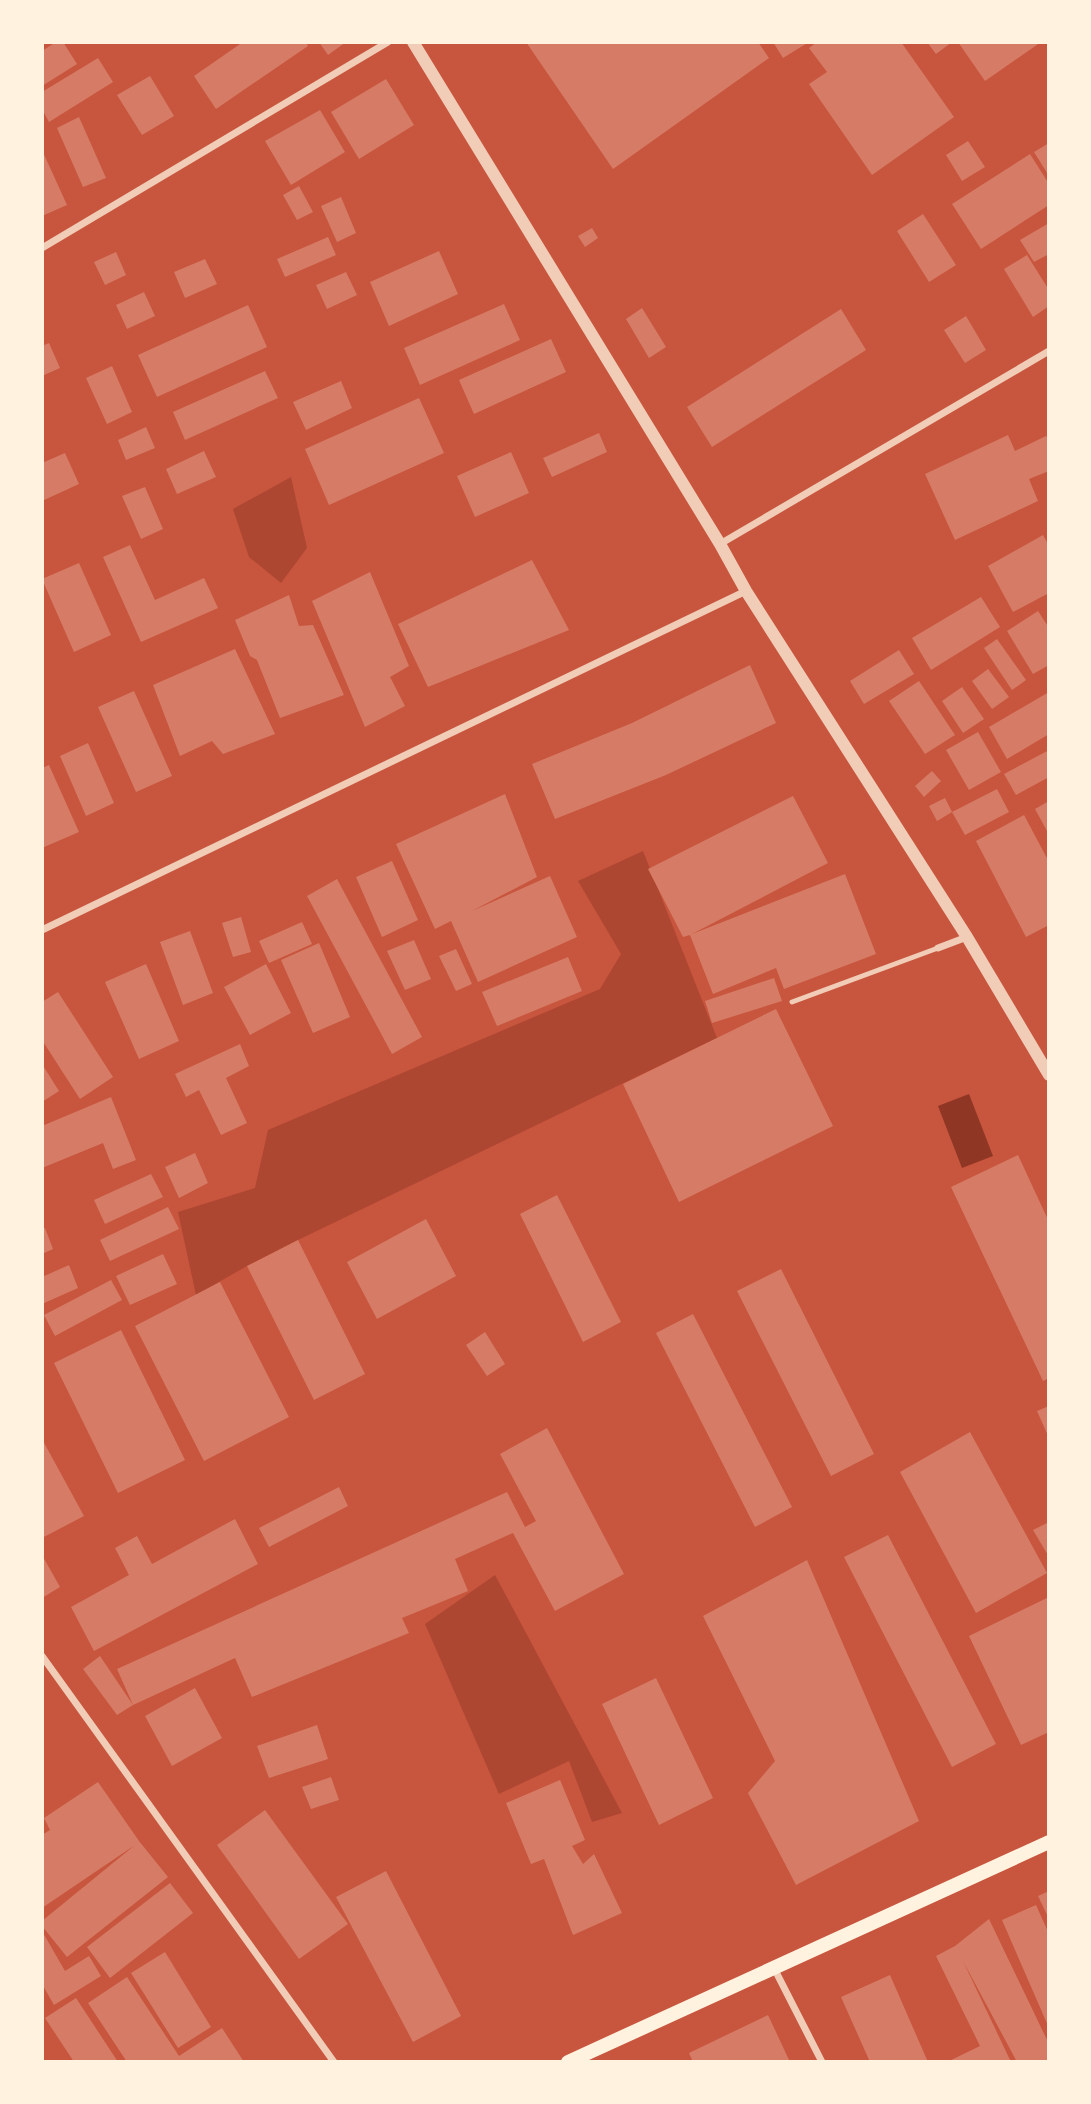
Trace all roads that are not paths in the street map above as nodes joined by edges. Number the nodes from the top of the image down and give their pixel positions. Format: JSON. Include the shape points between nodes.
{"nodes":[{"id":1,"x":388,"y":42,"type":"edge"},
{"id":2,"x":413,"y":42,"type":"edge"},
{"id":3,"x":42,"y":248,"type":"edge"},
{"id":4,"x":1049,"y":351,"type":"edge"},
{"id":5,"x":720,"y":544,"type":"junction"},
{"id":6,"x":746,"y":591,"type":"junction"},
{"id":7,"x":42,"y":930,"type":"edge"},
{"id":8,"x":967,"y":937,"type":"junction"},
{"id":9,"x":938,"y":948,"type":"joint"},
{"id":10,"x":792,"y":1002,"type":"dead end"},
{"id":11,"x":1049,"y":1075,"type":"edge"},
{"id":12,"x":42,"y":1656,"type":"edge"},
{"id":13,"x":1049,"y":1842,"type":"edge"},
{"id":14,"x":774,"y":1968,"type":"junction"},
{"id":15,"x":334,"y":2062,"type":"edge"},
{"id":16,"x":568,"y":2062,"type":"edge"},
{"id":17,"x":822,"y":2062,"type":"edge"}],
"edges":[{"from":1,"to":3,"type":"street"},
{"from":2,"to":5,"type":"street"},
{"from":4,"to":5,"type":"street"},
{"from":5,"to":6,"type":"street"},
{"from":6,"to":7,"type":"street"},
{"from":6,"to":8,"type":"street"},
{"from":8,"to":9,"type":"street"},
{"from":8,"to":11,"type":"street"},
{"from":9,"to":10,"type":"lane"},
{"from":12,"to":15,"type":"street"},
{"from":13,"to":14,"type":"main road"},
{"from":14,"to":16,"type":"main road"},
{"from":14,"to":17,"type":"street"}]}
